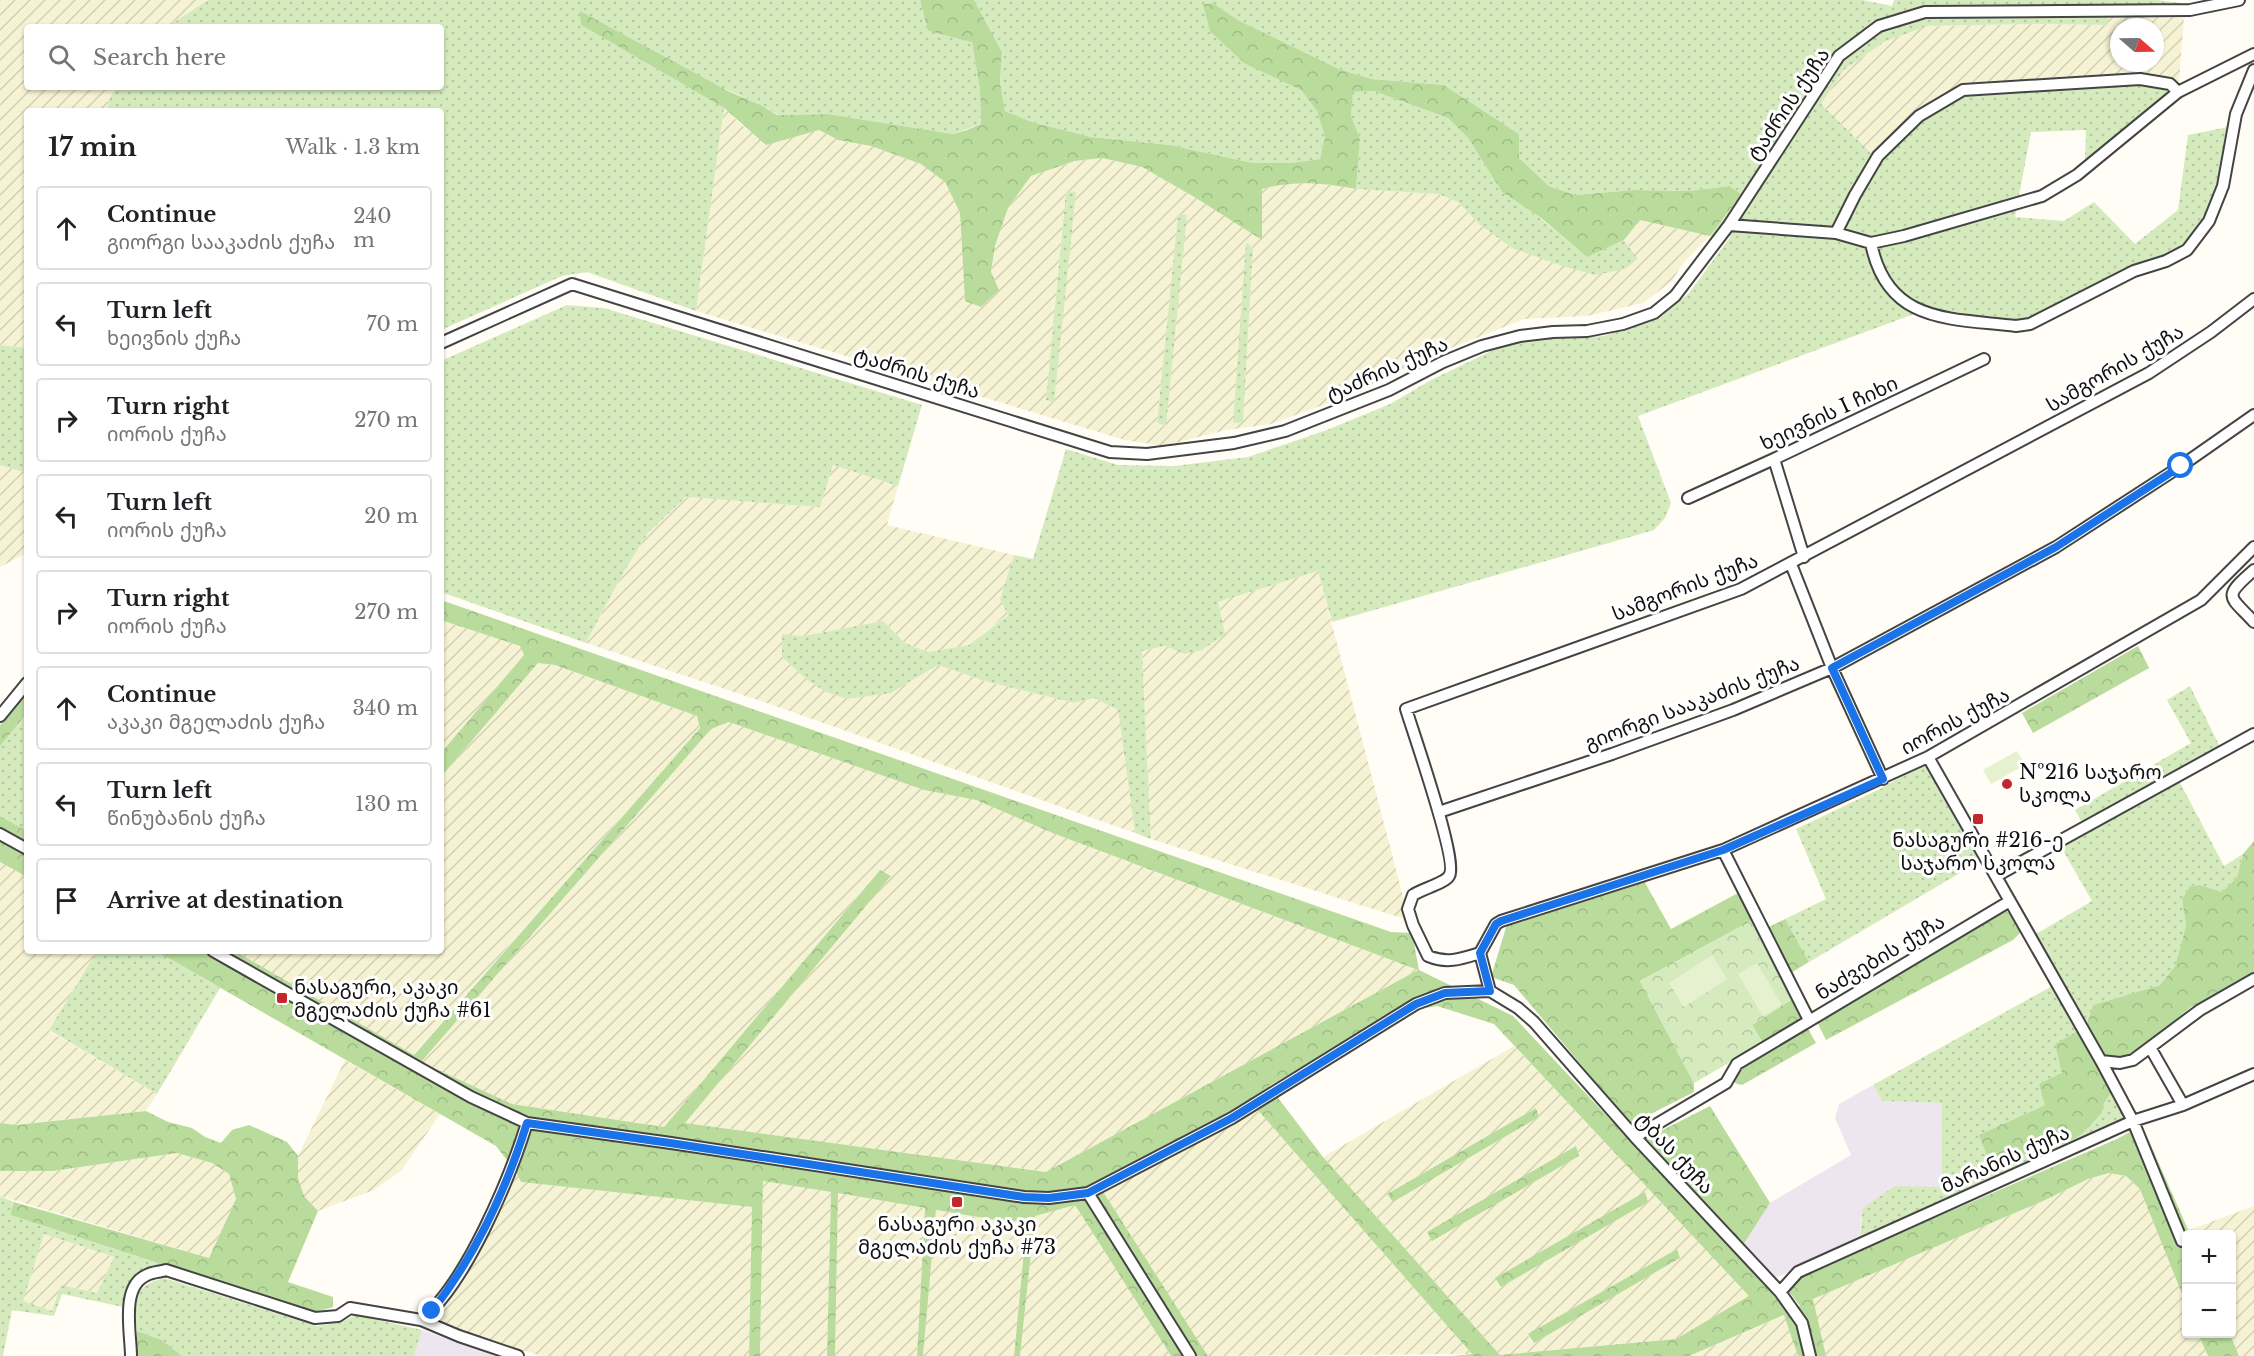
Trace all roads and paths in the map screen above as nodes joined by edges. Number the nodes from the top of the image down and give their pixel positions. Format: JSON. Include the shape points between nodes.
{"nodes":[{"id":1,"x":2239,"y":0,"type":"edge"},
{"id":2,"x":2254,"y":54,"type":"edge"},
{"id":3,"x":2254,"y":70,"type":"edge"},
{"id":4,"x":2178,"y":92,"type":"junction"},
{"id":5,"x":1729,"y":225,"type":"junction"},
{"id":6,"x":1836,"y":233,"type":"junction"},
{"id":7,"x":1871,"y":243,"type":"junction"},
{"id":8,"x":2254,"y":299,"type":"edge"},
{"id":9,"x":444,"y":342,"type":"edge"},
{"id":10,"x":1984,"y":359,"type":"dead end"},
{"id":11,"x":2254,"y":415,"type":"edge"},
{"id":12,"x":1774,"y":459,"type":"junction"},
{"id":13,"x":1688,"y":498,"type":"dead end"},
{"id":14,"x":2253,"y":550,"type":"edge"},
{"id":15,"x":1804,"y":557,"type":"junction"},
{"id":16,"x":1791,"y":564,"type":"junction"},
{"id":17,"x":2254,"y":570,"type":"edge"},
{"id":18,"x":2254,"y":622,"type":"edge"},
{"id":19,"x":1832,"y":668,"type":"junction"},
{"id":20,"x":24,"y":688,"type":"edge"},
{"id":21,"x":0,"y":716,"type":"edge"},
{"id":22,"x":2254,"y":734,"type":"edge"},
{"id":23,"x":1928,"y":757,"type":"junction"},
{"id":24,"x":1883,"y":779,"type":"junction"},
{"id":25,"x":1438,"y":812,"type":"junction"},
{"id":26,"x":0,"y":834,"type":"edge"},
{"id":27,"x":24,"y":847,"type":"edge"},
{"id":28,"x":1723,"y":850,"type":"junction"},
{"id":29,"x":1996,"y":876,"type":"junction"},
{"id":30,"x":2010,"y":901,"type":"junction"},
{"id":31,"x":1480,"y":953,"type":"junction"},
{"id":32,"x":218,"y":954,"type":"edge"},
{"id":33,"x":2254,"y":979,"type":"edge"},
{"id":34,"x":1490,"y":991,"type":"junction"},
{"id":35,"x":1809,"y":1020,"type":"junction"},
{"id":36,"x":2151,"y":1049,"type":"junction"},
{"id":37,"x":2101,"y":1061,"type":"junction"},
{"id":38,"x":2254,"y":1074,"type":"edge"},
{"id":39,"x":2183,"y":1105,"type":"junction"},
{"id":40,"x":2133,"y":1121,"type":"junction"},
{"id":41,"x":527,"y":1123,"type":"junction"},
{"id":42,"x":1635,"y":1137,"type":"junction"},
{"id":43,"x":1088,"y":1193,"type":"junction"},
{"id":44,"x":2182,"y":1241,"type":"dead end"},
{"id":45,"x":1780,"y":1292,"type":"junction"},
{"id":46,"x":421,"y":1320,"type":"junction"},
{"id":47,"x":131,"y":1356,"type":"edge"},
{"id":48,"x":518,"y":1356,"type":"edge"},
{"id":49,"x":1190,"y":1356,"type":"edge"},
{"id":50,"x":1810,"y":1356,"type":"edge"}],
"edges":[{"from":1,"to":5,"type":"street","name":"ტაძრის ქუჩა","via":[[2190,10],[1925,12],[1879,26],[1839,56]]},
{"from":2,"to":4,"type":"street"},
{"from":3,"to":7,"type":"street","via":[[2236,114],[2223,186],[2209,221],[2187,250],[2134,271],[2030,324],[2016,326],[1918,311],[1899,298],[1882,274]]},
{"from":4,"to":6,"type":"street","via":[[2170,84],[2140,79],[1963,90],[1919,116],[1878,156]]},
{"from":4,"to":7,"type":"street","via":[[2077,175],[2042,196]]},
{"from":5,"to":6,"type":"street"},
{"from":5,"to":9,"type":"street","name":"ტაძრის ქუჩა","via":[[1675,296],[1654,313],[1587,331],[1520,336],[1482,346],[1389,390],[1285,430],[1234,442],[1148,454],[1110,452],[572,284]]},
{"from":6,"to":7,"type":"street"},
{"from":8,"to":15,"type":"street","name":"სამგორის ქუჩა","via":[[2149,373]]},
{"from":10,"to":12,"type":"street","name":"ხეივნის I ჩიხი"},
{"from":11,"to":19,"type":"street","name":"გიორგი სააკაძის ქუჩა","via":[[2056,547]]},
{"from":12,"to":13,"type":"street","name":"ხეივნის I ჩიხი"},
{"from":12,"to":15,"type":"street"},
{"from":14,"to":23,"type":"street","name":"იორის ქუჩა","via":[[2201,600]]},
{"from":15,"to":16,"type":"street","name":"სამგორის ქუჩა"},
{"from":16,"to":19,"type":"street"},
{"from":16,"to":25,"type":"street","name":"სამგორის ქუჩა","via":[[1741,589],[1406,709]]},
{"from":17,"to":18,"type":"street","via":[[2238,584],[2232,597],[2234,604]]},
{"from":19,"to":24,"type":"street"},
{"from":19,"to":25,"type":"street","name":"გიორგი სააკაძის ქუჩა","via":[[1602,758]]},
{"from":20,"to":21,"type":"street"},
{"from":22,"to":29,"type":"street"},
{"from":23,"to":24,"type":"street","name":"იორის ქუჩა"},
{"from":23,"to":29,"type":"street"},
{"from":24,"to":28,"type":"street","name":"იორის ქუჩა"},
{"from":25,"to":31,"type":"street","name":"სამგორის ქუჩა","via":[[1451,874],[1443,882],[1413,895],[1408,909],[1428,956],[1456,961]]},
{"from":26,"to":27,"type":"street"},
{"from":28,"to":31,"type":"street","name":"იორის ქუჩა","via":[[1509,918],[1496,924]]},
{"from":28,"to":35,"type":"street"},
{"from":29,"to":30,"type":"street"},
{"from":30,"to":35,"type":"street","name":"ნაძვების ქუჩა"},
{"from":30,"to":37,"type":"street"},
{"from":31,"to":34,"type":"street"},
{"from":32,"to":41,"type":"street","via":[[471,1097]]},
{"from":33,"to":36,"type":"street","via":[[2200,1010]]},
{"from":34,"to":42,"type":"street","name":"ტბას ქუჩა","via":[[1534,1022]]},
{"from":34,"to":43,"type":"street","via":[[1445,993],[1416,1004],[1232,1118]]},
{"from":35,"to":42,"type":"street","name":"ნაძვების ქუჩა","via":[[1737,1064],[1726,1083]]},
{"from":36,"to":37,"type":"street","via":[[2133,1060]]},
{"from":36,"to":39,"type":"street"},
{"from":37,"to":40,"type":"street"},
{"from":38,"to":39,"type":"street","name":"მარანის ქუჩა"},
{"from":39,"to":40,"type":"street","name":"მარანის ქუჩა"},
{"from":40,"to":44,"type":"street"},
{"from":40,"to":45,"type":"street","name":"მარანის ქუჩა","via":[[1798,1272]]},
{"from":41,"to":43,"type":"street","via":[[1024,1197]]},
{"from":41,"to":46,"type":"street","via":[[515,1162],[464,1266]]},
{"from":42,"to":45,"type":"street","name":"ტბას ქუჩა"},
{"from":43,"to":49,"type":"street"},
{"from":45,"to":50,"type":"street","name":"ტბას ქუჩა","via":[[1802,1323]]},
{"from":46,"to":47,"type":"street","via":[[350,1308],[338,1316],[315,1318],[166,1270],[145,1275],[131,1291]]},
{"from":46,"to":48,"type":"street"}]}
